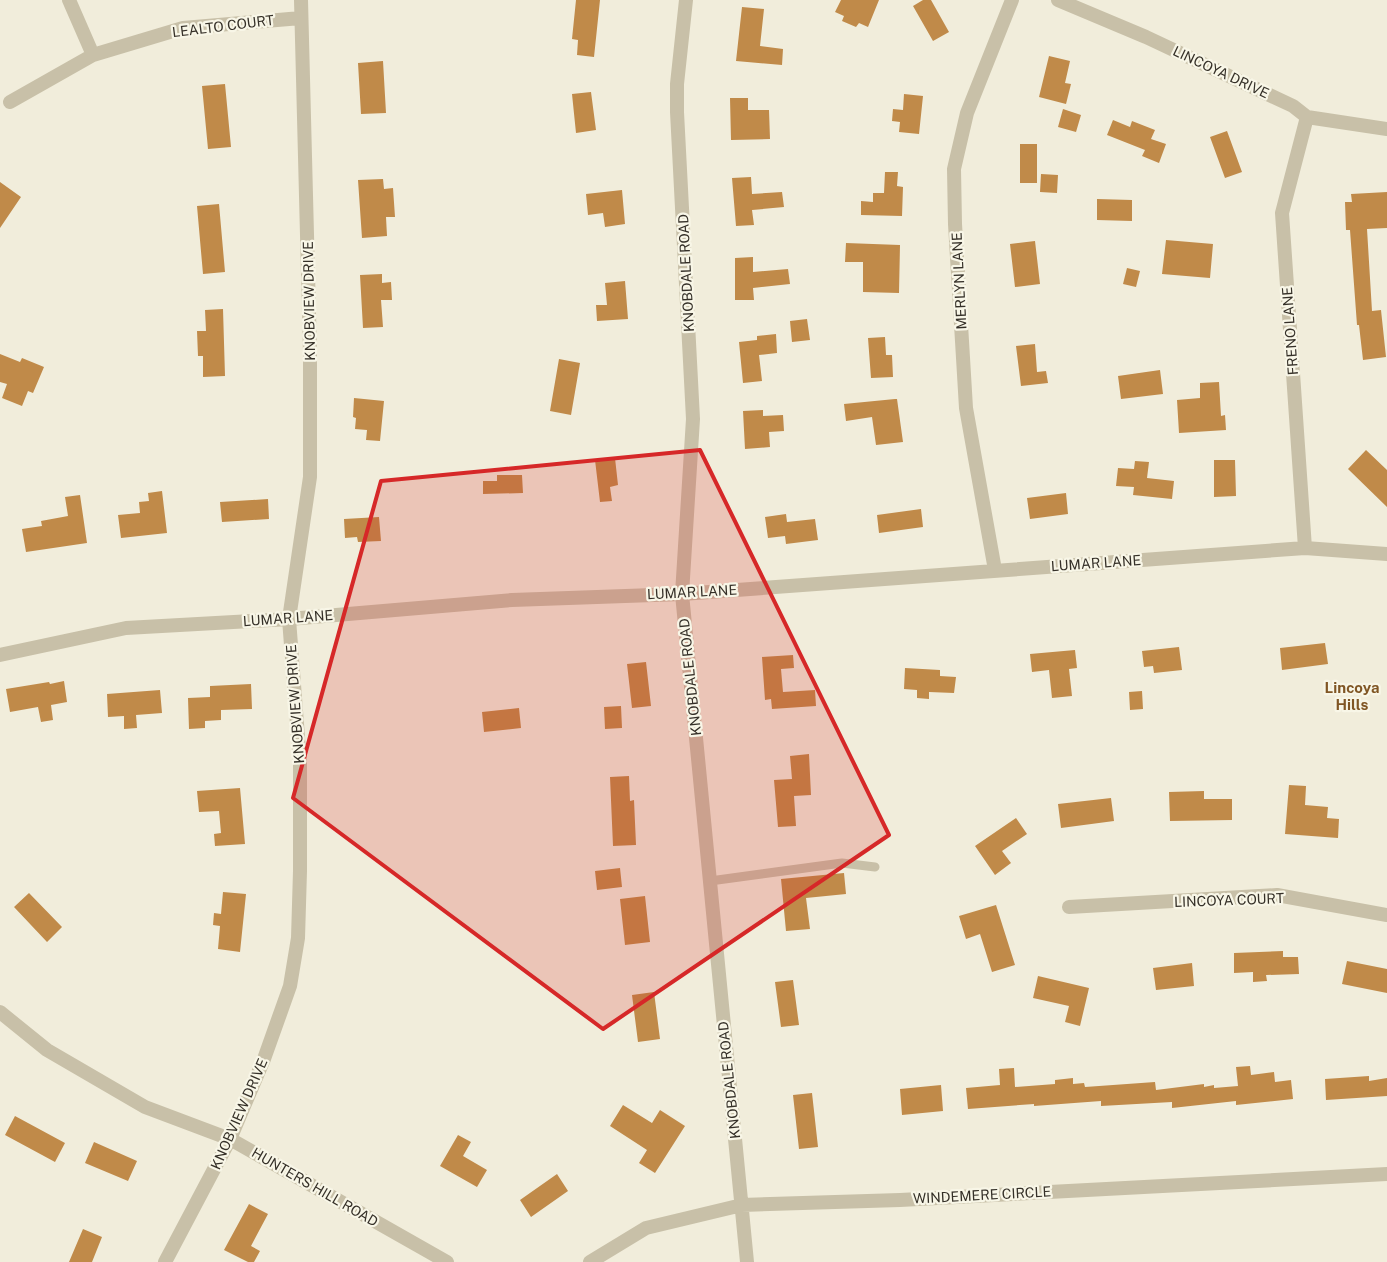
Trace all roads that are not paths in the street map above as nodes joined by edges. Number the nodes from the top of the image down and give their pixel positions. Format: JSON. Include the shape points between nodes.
{"nodes":[{"id":1,"x":69,"y":0,"type":"edge"},
{"id":2,"x":301,"y":0,"type":"edge"},
{"id":3,"x":686,"y":0,"type":"edge"},
{"id":4,"x":1012,"y":0,"type":"edge"},
{"id":5,"x":1058,"y":0,"type":"edge"},
{"id":6,"x":302,"y":18,"type":"junction"},
{"id":7,"x":92,"y":55,"type":"junction"},
{"id":8,"x":10,"y":102,"type":"dead end"},
{"id":9,"x":1307,"y":116,"type":"junction"},
{"id":10,"x":1387,"y":129,"type":"edge"},
{"id":11,"x":1305,"y":548,"type":"junction"},
{"id":12,"x":1387,"y":554,"type":"edge"},
{"id":13,"x":995,"y":570,"type":"junction"},
{"id":14,"x":682,"y":594,"type":"junction"},
{"id":15,"x":289,"y":618,"type":"junction"},
{"id":16,"x":0,"y":655,"type":"edge"},
{"id":17,"x":874,"y":867,"type":"dead end"},
{"id":18,"x":710,"y":881,"type":"junction"},
{"id":19,"x":1069,"y":907,"type":"dead end"},
{"id":20,"x":1387,"y":915,"type":"edge"},
{"id":21,"x":0,"y":1012,"type":"edge"},
{"id":22,"x":230,"y":1139,"type":"junction"},
{"id":23,"x":1387,"y":1174,"type":"edge"},
{"id":24,"x":742,"y":1205,"type":"junction"},
{"id":25,"x":165,"y":1262,"type":"edge"},
{"id":26,"x":447,"y":1262,"type":"edge"},
{"id":27,"x":590,"y":1262,"type":"edge"},
{"id":28,"x":747,"y":1262,"type":"edge"}],
"edges":[{"from":1,"to":7,"type":"street"},
{"from":2,"to":6,"type":"street","name":"KNOBVIEW DRIVE"},
{"from":3,"to":14,"type":"street","name":"KNOBDALE ROAD","via":[[677,112],[694,419]]},
{"from":4,"to":13,"type":"street","name":"MERLYN LANE","via":[[967,113],[954,169],[966,408]]},
{"from":5,"to":9,"type":"street","name":"LINCOYA DRIVE","via":[[1146,37],[1293,106]]},
{"from":6,"to":7,"type":"street","name":"LEALTO COURT","via":[[183,28]]},
{"from":6,"to":15,"type":"street","name":"KNOBVIEW DRIVE","via":[[310,477]]},
{"from":7,"to":8,"type":"street","name":"LEALTO COURT"},
{"from":9,"to":10,"type":"street","name":"LINCOYA DRIVE"},
{"from":9,"to":11,"type":"street","name":"FRENO LANE","via":[[1282,213]]},
{"from":11,"to":12,"type":"street","name":"LUMAR LANE"},
{"from":11,"to":13,"type":"street","name":"LUMAR LANE"},
{"from":13,"to":14,"type":"street","name":"LUMAR LANE"},
{"from":14,"to":15,"type":"street","name":"LUMAR LANE","via":[[512,600]]},
{"from":14,"to":18,"type":"street","name":"KNOBDALE ROAD"},
{"from":15,"to":16,"type":"street","name":"LUMAR LANE","via":[[126,628]]},
{"from":15,"to":22,"type":"street","name":"KNOBVIEW DRIVE","via":[[300,764],[298,938],[290,986]]},
{"from":17,"to":18,"type":"lane","via":[[842,863]]},
{"from":18,"to":24,"type":"street","name":"KNOBDALE ROAD"},
{"from":19,"to":20,"type":"street","name":"LINCOYA COURT","via":[[1277,896]]},
{"from":21,"to":22,"type":"street","name":"HUNTERS HILL ROAD","via":[[47,1050],[145,1107]]},
{"from":22,"to":25,"type":"street","name":"KNOBVIEW DRIVE"},
{"from":22,"to":26,"type":"street","name":"HUNTERS HILL ROAD"},
{"from":23,"to":24,"type":"street","name":"WINDEMERE CIRCLE"},
{"from":24,"to":27,"type":"street","name":"WINDEMERE CIRCLE","via":[[646,1228]]},
{"from":24,"to":28,"type":"street","name":"KNOBDALE ROAD"}]}
